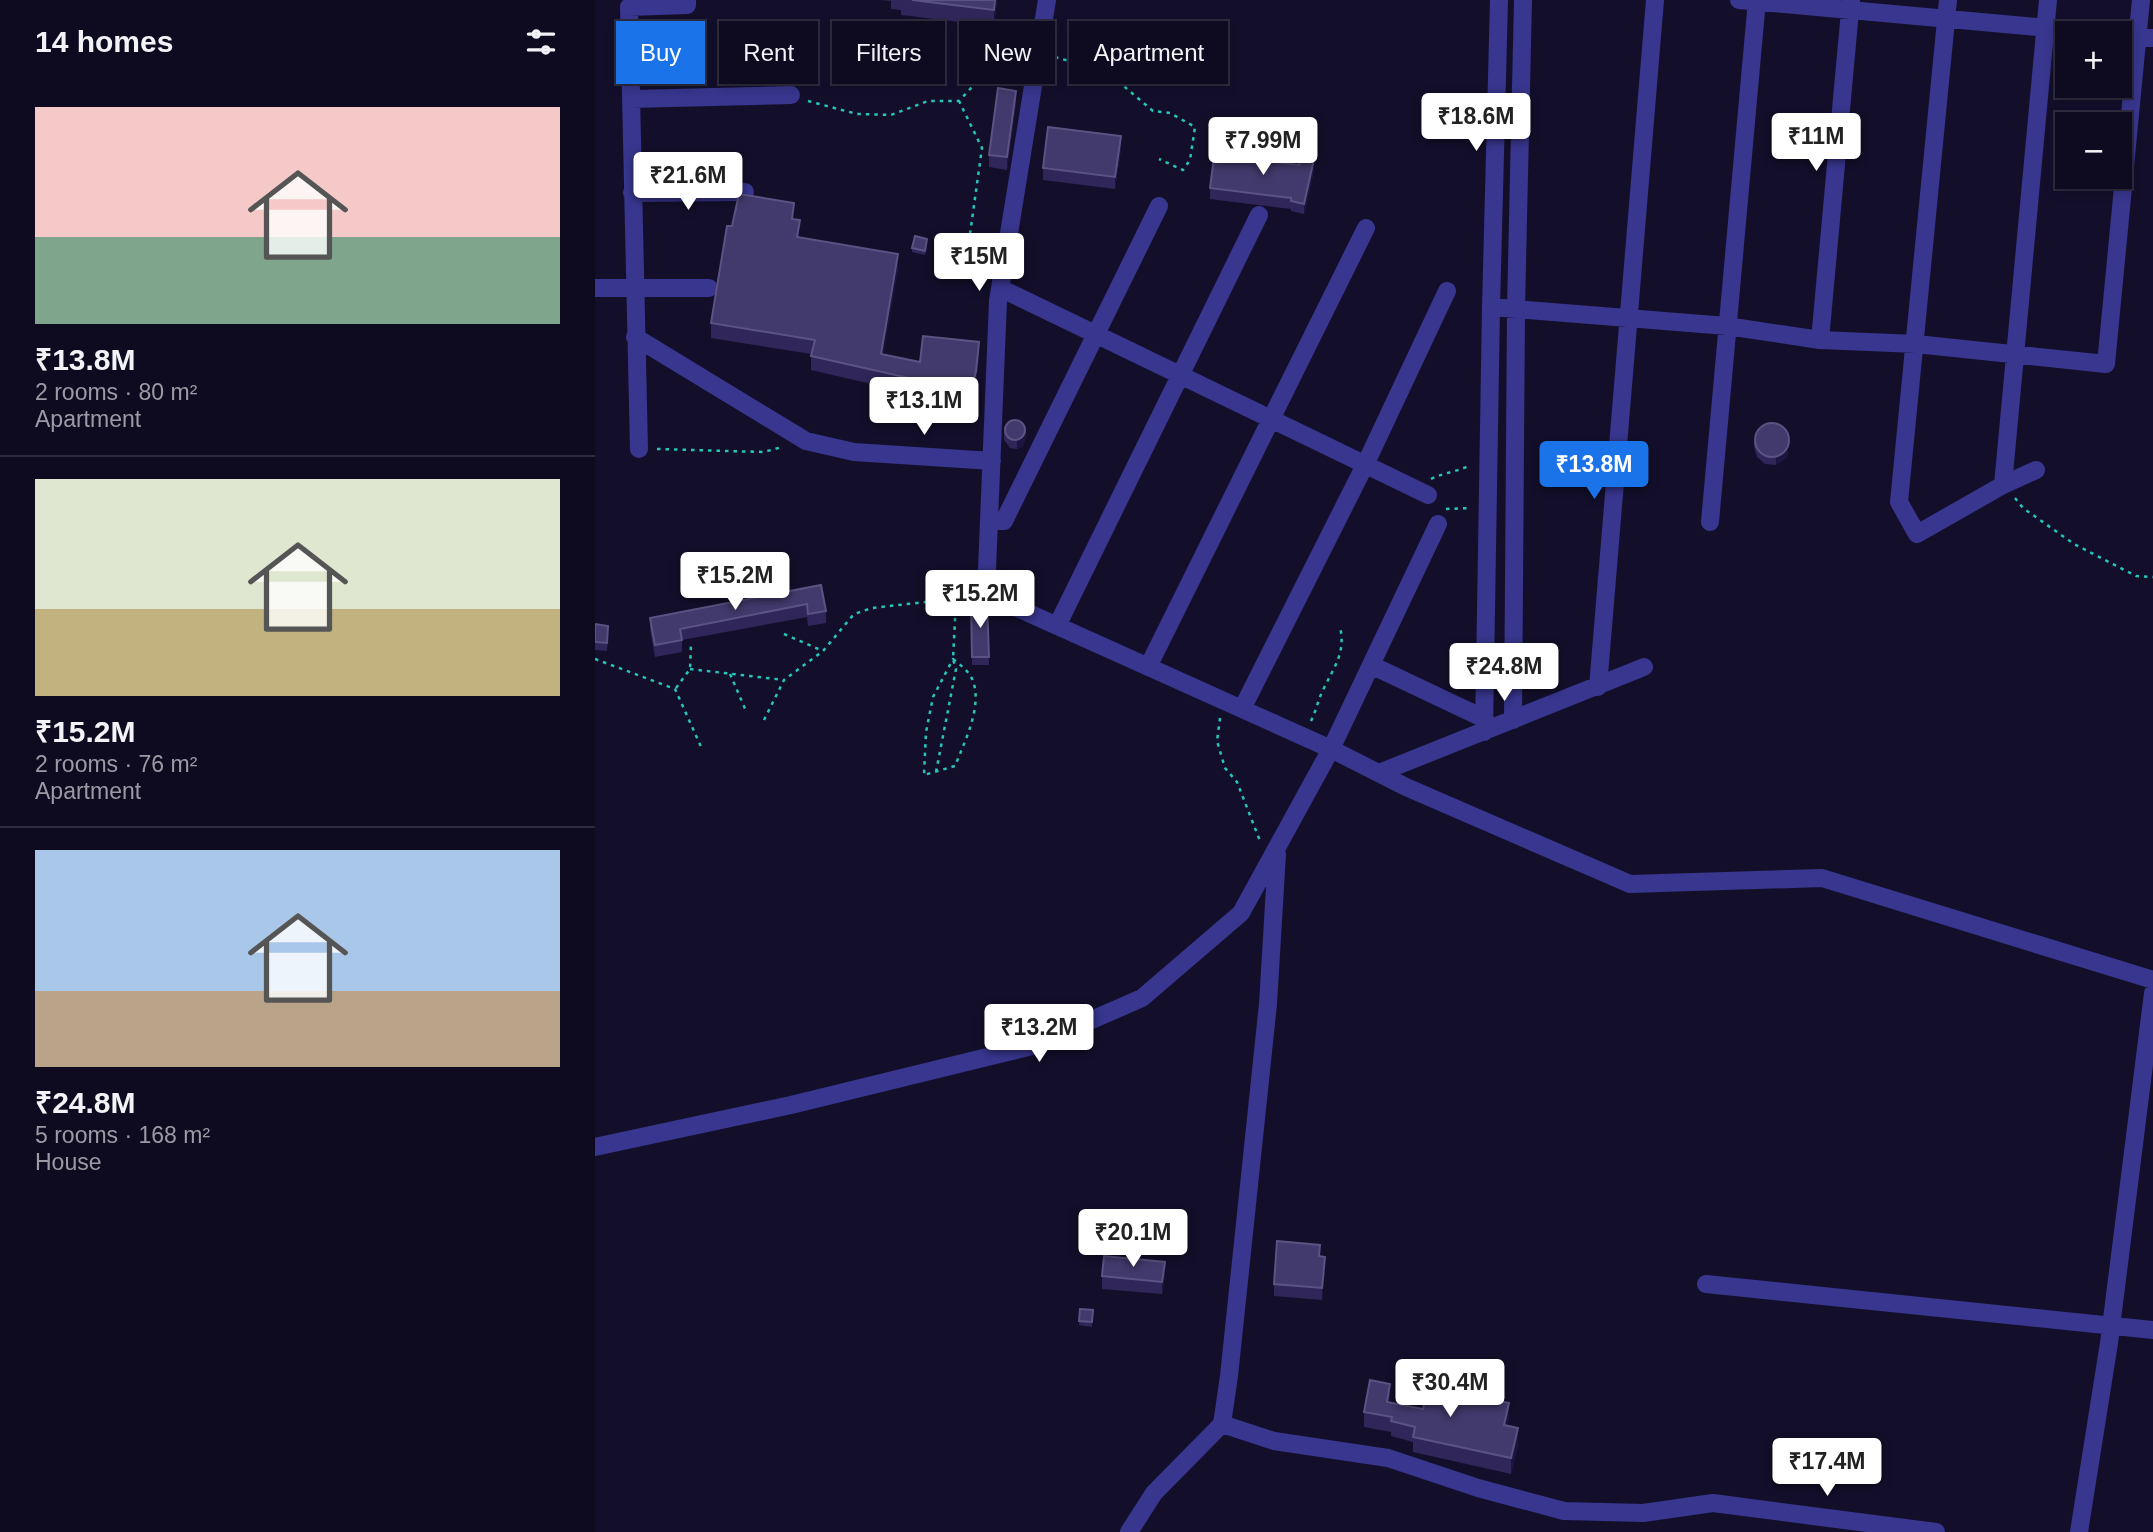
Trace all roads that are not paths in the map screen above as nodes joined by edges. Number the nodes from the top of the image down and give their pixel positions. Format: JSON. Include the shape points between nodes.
{"nodes":[{"id":1,"x":687,"y":0,"type":"edge"},
{"id":2,"x":1047,"y":0,"type":"edge"},
{"id":3,"x":1499,"y":0,"type":"edge"},
{"id":4,"x":1523,"y":0,"type":"edge"},
{"id":5,"x":1655,"y":0,"type":"edge"},
{"id":6,"x":1948,"y":0,"type":"edge"},
{"id":7,"x":2048,"y":0,"type":"edge"},
{"id":8,"x":2141,"y":0,"type":"edge"},
{"id":9,"x":1751,"y":1,"type":"edge"},
{"id":10,"x":1851,"y":5,"type":"edge"},
{"id":11,"x":1947,"y":19,"type":"junction"},
{"id":12,"x":2045,"y":28,"type":"junction"},
{"id":13,"x":2055,"y":29,"type":"edge"},
{"id":14,"x":2137,"y":36,"type":"edge"},
{"id":15,"x":792,"y":95,"type":"road end"},
{"id":16,"x":631,"y":99,"type":"junction"},
{"id":17,"x":745,"y":192,"type":"edge"},
{"id":18,"x":632,"y":193,"type":"junction"},
{"id":19,"x":1159,"y":206,"type":"dead end"},
{"id":20,"x":1259,"y":215,"type":"dead end"},
{"id":21,"x":1366,"y":228,"type":"dead end"},
{"id":22,"x":634,"y":287,"type":"junction"},
{"id":23,"x":595,"y":288,"type":"edge"},
{"id":24,"x":709,"y":288,"type":"dead end"},
{"id":25,"x":1000,"y":288,"type":"junction"},
{"id":26,"x":1447,"y":291,"type":"dead end"},
{"id":27,"x":1491,"y":307,"type":"junction"},
{"id":28,"x":1516,"y":308,"type":"junction"},
{"id":29,"x":1629,"y":318,"type":"junction"},
{"id":30,"x":1727,"y":326,"type":"junction"},
{"id":31,"x":1096,"y":335,"type":"junction"},
{"id":32,"x":635,"y":337,"type":"junction"},
{"id":33,"x":1820,"y":340,"type":"junction"},
{"id":34,"x":1916,"y":344,"type":"junction"},
{"id":35,"x":2014,"y":355,"type":"junction"},
{"id":36,"x":1180,"y":375,"type":"junction"},
{"id":37,"x":1272,"y":420,"type":"junction"},
{"id":38,"x":639,"y":449,"type":"road end"},
{"id":39,"x":992,"y":461,"type":"junction"},
{"id":40,"x":1365,"y":465,"type":"junction"},
{"id":41,"x":2036,"y":470,"type":"dead end"},
{"id":42,"x":2003,"y":485,"type":"junction"},
{"id":43,"x":1422,"y":492,"type":"road end"},
{"id":44,"x":989,"y":521,"type":"junction"},
{"id":45,"x":1710,"y":522,"type":"dead end"},
{"id":46,"x":1438,"y":524,"type":"dead end"},
{"id":47,"x":1057,"y":626,"type":"junction"},
{"id":48,"x":1371,"y":665,"type":"junction"},
{"id":49,"x":1148,"y":667,"type":"junction"},
{"id":50,"x":1644,"y":667,"type":"dead end"},
{"id":51,"x":1598,"y":687,"type":"junction"},
{"id":52,"x":1236,"y":706,"type":"junction"},
{"id":53,"x":1513,"y":720,"type":"junction"},
{"id":54,"x":1485,"y":726,"type":"junction"},
{"id":55,"x":1331,"y":749,"type":"junction"},
{"id":56,"x":1379,"y":774,"type":"junction"},
{"id":57,"x":1277,"y":847,"type":"junction"},
{"id":58,"x":2153,"y":980,"type":"edge"},
{"id":59,"x":2153,"y":993,"type":"edge"},
{"id":60,"x":595,"y":1147,"type":"edge"},
{"id":61,"x":1706,"y":1284,"type":"dead end"},
{"id":62,"x":2110,"y":1326,"type":"junction"},
{"id":63,"x":2153,"y":1330,"type":"edge"},
{"id":64,"x":1222,"y":1424,"type":"junction"},
{"id":65,"x":1129,"y":1532,"type":"edge"},
{"id":66,"x":1936,"y":1532,"type":"edge"},
{"id":67,"x":2079,"y":1532,"type":"edge"}],
"edges":[{"from":1,"to":16,"type":"street","via":[[687,5],[629,7]]},
{"from":2,"to":25,"type":"street"},
{"from":3,"to":27,"type":"street"},
{"from":4,"to":28,"type":"street"},
{"from":5,"to":29,"type":"street"},
{"from":6,"to":11,"type":"street"},
{"from":7,"to":12,"type":"street"},
{"from":8,"to":14,"type":"street"},
{"from":9,"to":10,"type":"street"},
{"from":9,"to":30,"type":"street"},
{"from":10,"to":11,"type":"street"},
{"from":10,"to":33,"type":"street"},
{"from":11,"to":12,"type":"street"},
{"from":11,"to":34,"type":"street"},
{"from":12,"to":13,"type":"street"},
{"from":12,"to":35,"type":"street"},
{"from":14,"to":35,"type":"street","via":[[2106,364]]},
{"from":15,"to":16,"type":"street"},
{"from":16,"to":18,"type":"street"},
{"from":17,"to":18,"type":"street"},
{"from":18,"to":22,"type":"street"},
{"from":19,"to":31,"type":"street"},
{"from":20,"to":36,"type":"street"},
{"from":21,"to":37,"type":"street"},
{"from":22,"to":23,"type":"street"},
{"from":22,"to":24,"type":"street"},
{"from":22,"to":32,"type":"street"},
{"from":25,"to":31,"type":"street"},
{"from":25,"to":39,"type":"street"},
{"from":26,"to":40,"type":"street"},
{"from":27,"to":28,"type":"street"},
{"from":27,"to":54,"type":"street"},
{"from":28,"to":29,"type":"street"},
{"from":28,"to":53,"type":"street"},
{"from":29,"to":30,"type":"street"},
{"from":29,"to":51,"type":"street"},
{"from":30,"to":33,"type":"street"},
{"from":30,"to":45,"type":"street"},
{"from":31,"to":36,"type":"street"},
{"from":31,"to":44,"type":"street","via":[[1005,521]]},
{"from":32,"to":38,"type":"street"},
{"from":32,"to":39,"type":"street","via":[[806,441],[854,453]]},
{"from":33,"to":34,"type":"street"},
{"from":34,"to":35,"type":"street"},
{"from":34,"to":42,"type":"street","via":[[1899,502],[1917,534]]},
{"from":35,"to":42,"type":"street"},
{"from":36,"to":37,"type":"street"},
{"from":36,"to":47,"type":"street"},
{"from":37,"to":40,"type":"street"},
{"from":37,"to":49,"type":"street"},
{"from":39,"to":44,"type":"street"},
{"from":40,"to":43,"type":"street"},
{"from":40,"to":52,"type":"street"},
{"from":41,"to":42,"type":"street"},
{"from":44,"to":47,"type":"street","via":[[986,594]]},
{"from":46,"to":48,"type":"street"},
{"from":47,"to":49,"type":"street"},
{"from":48,"to":54,"type":"street"},
{"from":48,"to":55,"type":"street"},
{"from":49,"to":52,"type":"street"},
{"from":50,"to":51,"type":"street"},
{"from":51,"to":53,"type":"street"},
{"from":52,"to":55,"type":"street"},
{"from":53,"to":54,"type":"street"},
{"from":54,"to":56,"type":"street"},
{"from":55,"to":56,"type":"street"},
{"from":55,"to":57,"type":"street"},
{"from":56,"to":58,"type":"street","via":[[1630,884],[1822,878]]},
{"from":57,"to":60,"type":"street","via":[[1241,913],[1142,998],[1032,1046]]},
{"from":57,"to":64,"type":"street","via":[[1268,1004]]},
{"from":59,"to":62,"type":"street"},
{"from":61,"to":62,"type":"street"},
{"from":62,"to":63,"type":"street"},
{"from":62,"to":67,"type":"street"},
{"from":64,"to":65,"type":"street","via":[[1154,1493]]},
{"from":64,"to":66,"type":"street","via":[[1273,1441],[1388,1458],[1564,1511],[1643,1513],[1713,1503]]}]}
